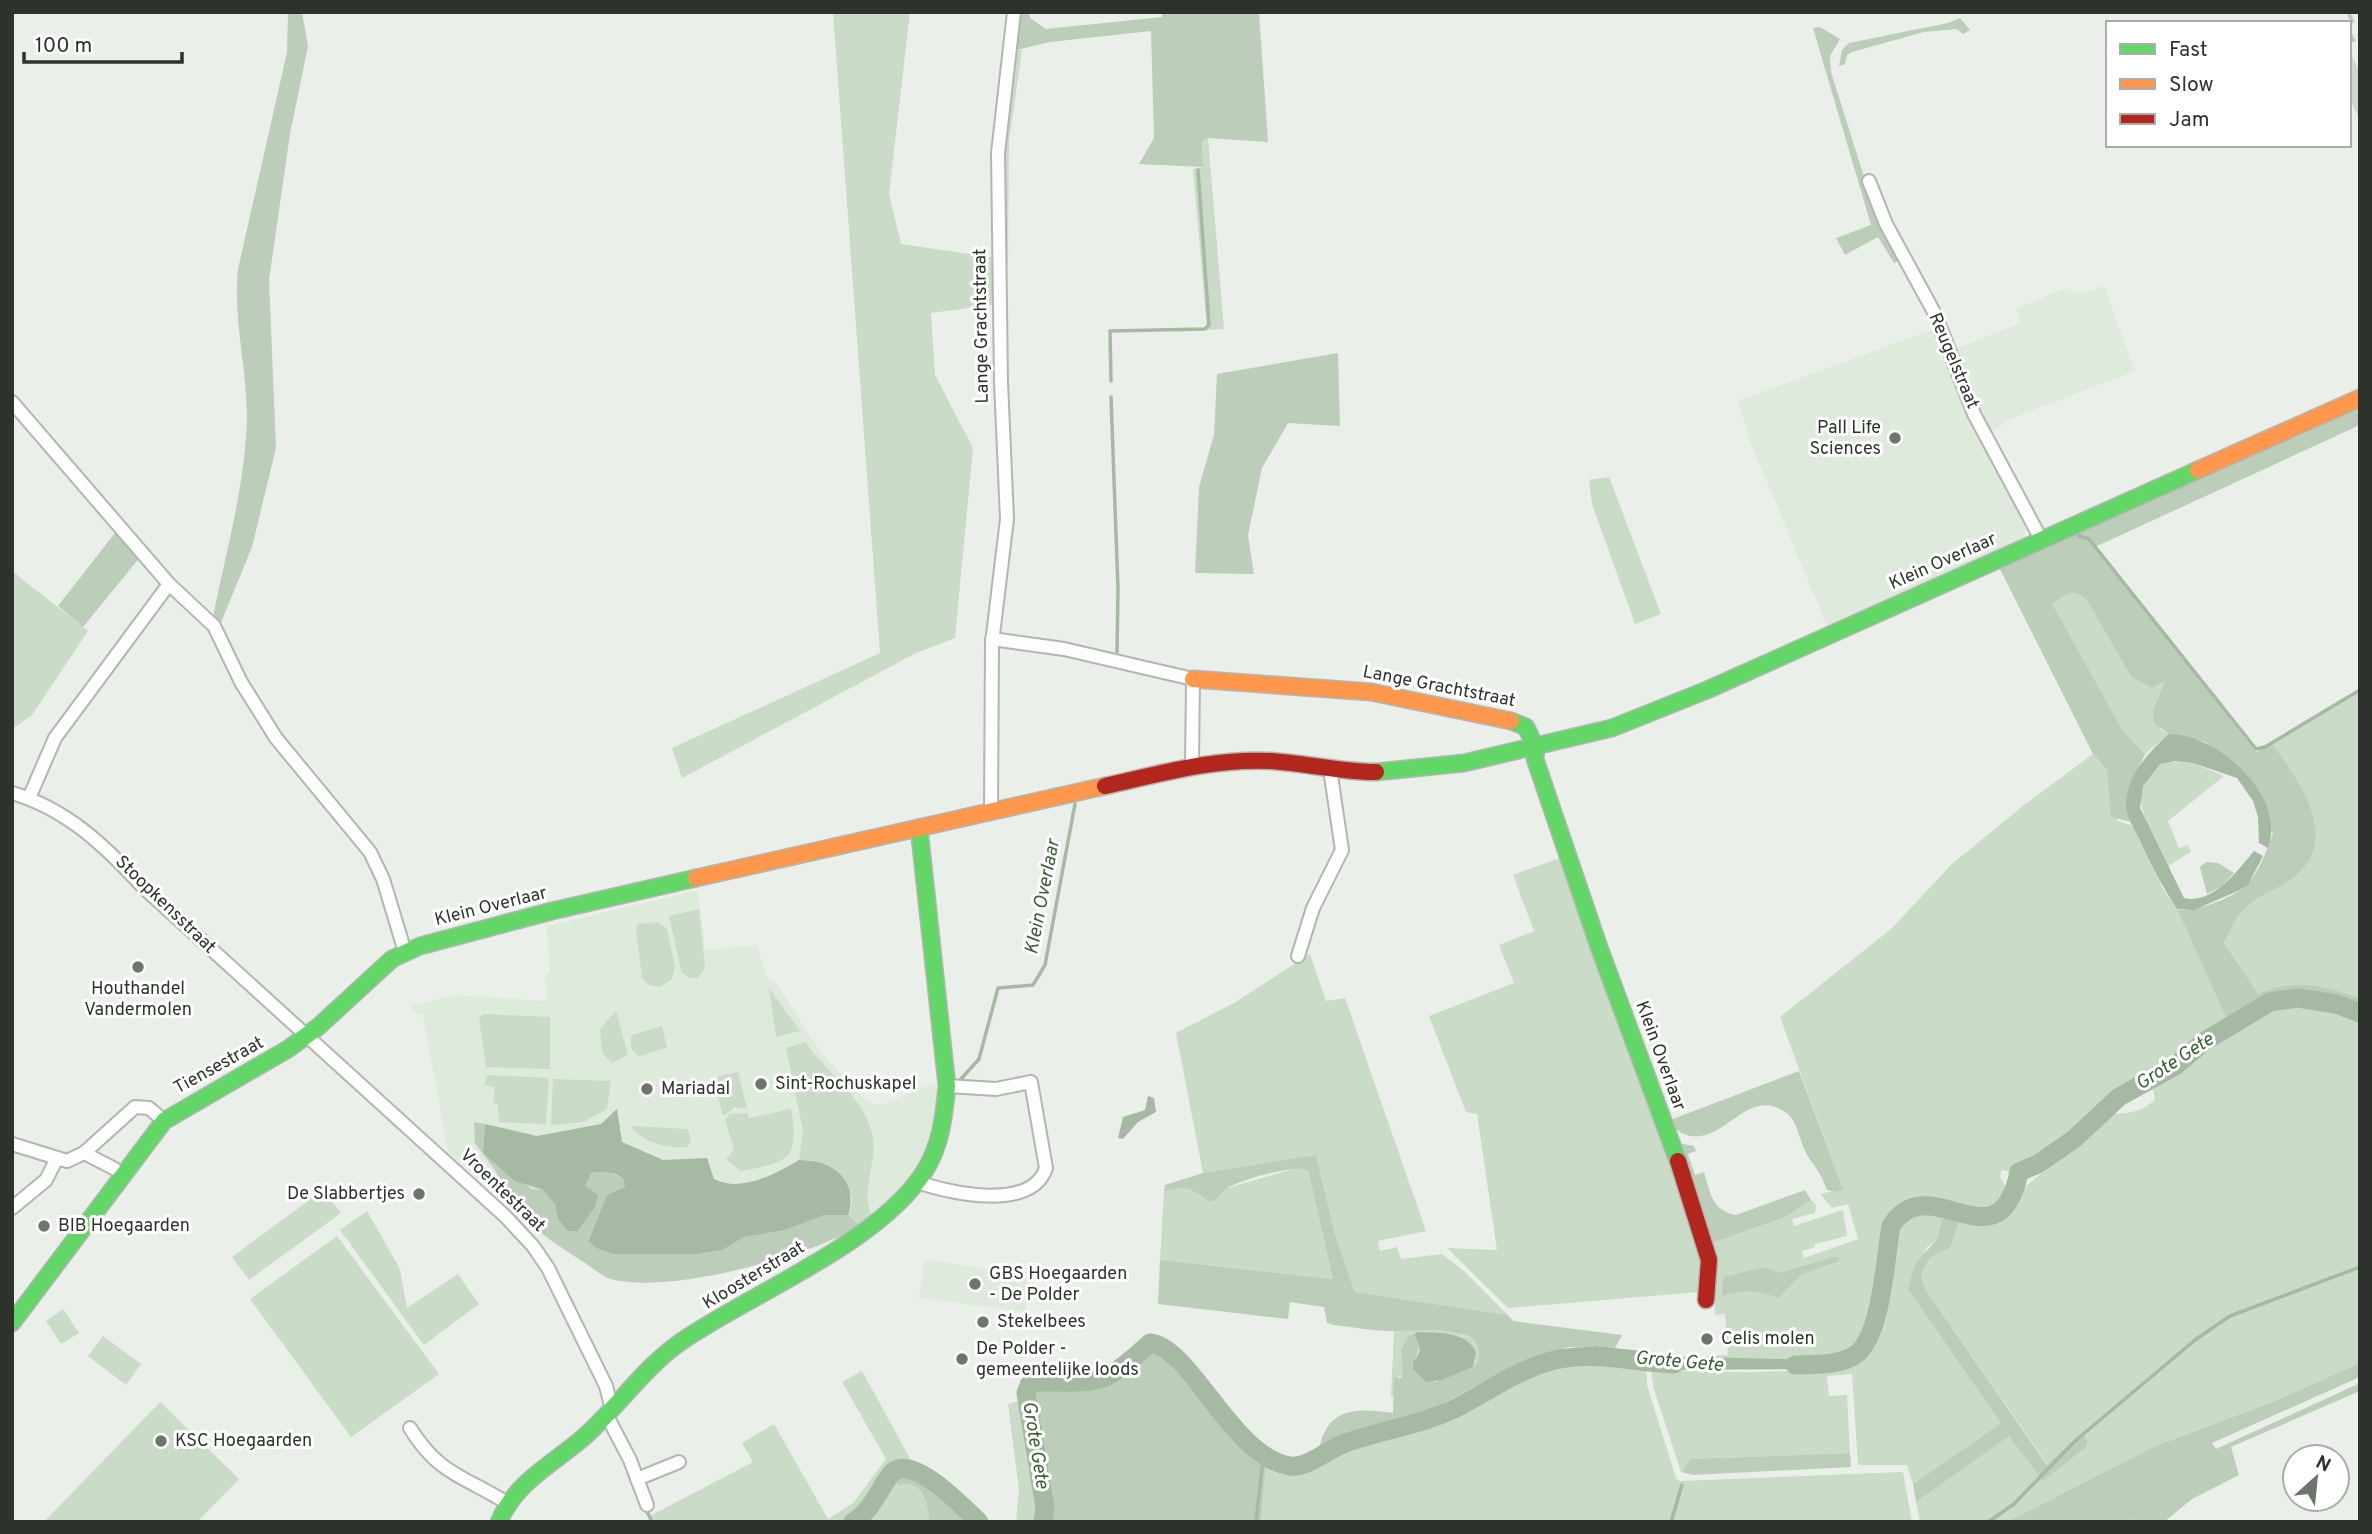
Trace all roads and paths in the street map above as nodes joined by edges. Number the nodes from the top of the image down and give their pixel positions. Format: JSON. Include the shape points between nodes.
{"nodes":[{"id":1,"x":1014,"y":12,"type":"edge"},
{"id":2,"x":1869,"y":181,"type":"dead end"},
{"id":3,"x":2360,"y":398,"type":"edge"},
{"id":4,"x":12,"y":402,"type":"edge"},
{"id":5,"x":2041,"y":539,"type":"junction"},
{"id":6,"x":169,"y":584,"type":"junction"},
{"id":7,"x":992,"y":639,"type":"junction"},
{"id":8,"x":1193,"y":679,"type":"junction"},
{"id":9,"x":1536,"y":748,"type":"junction"},
{"id":10,"x":1192,"y":766,"type":"junction"},
{"id":11,"x":1331,"y":769,"type":"junction"},
{"id":12,"x":12,"y":793,"type":"edge"},
{"id":13,"x":29,"y":798,"type":"junction"},
{"id":14,"x":991,"y":811,"type":"junction"},
{"id":15,"x":919,"y":828,"type":"junction"},
{"id":16,"x":405,"y":952,"type":"junction"},
{"id":17,"x":1298,"y":956,"type":"dead end"},
{"id":18,"x":306,"y":1037,"type":"junction"},
{"id":19,"x":947,"y":1086,"type":"junction"},
{"id":20,"x":164,"y":1121,"type":"junction"},
{"id":21,"x":12,"y":1144,"type":"edge"},
{"id":22,"x":85,"y":1153,"type":"junction"},
{"id":23,"x":57,"y":1158,"type":"junction"},
{"id":24,"x":115,"y":1169,"type":"dead end"},
{"id":25,"x":918,"y":1182,"type":"junction"},
{"id":26,"x":12,"y":1208,"type":"edge"},
{"id":27,"x":1706,"y":1300,"type":"dead end"},
{"id":28,"x":12,"y":1323,"type":"edge"},
{"id":29,"x":609,"y":1410,"type":"junction"},
{"id":30,"x":410,"y":1428,"type":"dead end"},
{"id":31,"x":679,"y":1462,"type":"dead end"},
{"id":32,"x":637,"y":1479,"type":"junction"},
{"id":33,"x":507,"y":1503,"type":"junction"},
{"id":34,"x":647,"y":1505,"type":"dead end"},
{"id":35,"x":499,"y":1522,"type":"edge"}],
"edges":[{"from":1,"to":7,"type":"street","name":"Lange Grachtstraat","via":[[998,153],[1007,519]]},
{"from":2,"to":5,"type":"street","name":"Reugelstraat","via":[[1886,224],[1935,314],[1974,414]]},
{"from":3,"to":5,"type":"main road","name":"Klein Overlaar"},
{"from":4,"to":6,"type":"street"},
{"from":5,"to":9,"type":"main road","name":"Klein Overlaar","via":[[1659,710]]},
{"from":6,"to":13,"type":"street","via":[[55,738]]},
{"from":6,"to":16,"type":"street","via":[[214,626],[276,738],[370,852]]},
{"from":7,"to":8,"type":"street","name":"Lange Grachtstraat","via":[[1064,649]]},
{"from":7,"to":14,"type":"street","name":"Lange Grachtstraat"},
{"from":8,"to":9,"type":"main road","name":"Lange Grachtstraat","via":[[1335,687],[1407,698],[1520,723]]},
{"from":8,"to":10,"type":"street"},
{"from":9,"to":11,"type":"main road","name":"Klein Overlaar","via":[[1391,772]]},
{"from":9,"to":27,"type":"main road","name":"Klein Overlaar","via":[[1535,759],[1594,935],[1692,1198],[1709,1260]]},
{"from":10,"to":11,"type":"main road","name":"Klein Overlaar","via":[[1255,761]]},
{"from":10,"to":14,"type":"main road","name":"Klein Overlaar"},
{"from":11,"to":17,"type":"street","via":[[1342,850],[1317,897]]},
{"from":12,"to":13,"type":"street","name":"Stoopkensstraat"},
{"from":13,"to":18,"type":"street","name":"Stoopkensstraat","via":[[69,818],[103,844],[143,887]]},
{"from":14,"to":15,"type":"main road","name":"Klein Overlaar"},
{"from":15,"to":16,"type":"main road","name":"Klein Overlaar","via":[[502,923]]},
{"from":15,"to":19,"type":"main road","name":"Kloosterstraat"},
{"from":16,"to":18,"type":"main road","name":"Tiensestraat","via":[[377,970]]},
{"from":18,"to":20,"type":"main road","name":"Tiensestraat"},
{"from":18,"to":29,"type":"street","name":"Vroentestraat","via":[[533,1246],[606,1386]]},
{"from":19,"to":25,"type":"main road","name":"Kloosterstraat","via":[[940,1141]]},
{"from":19,"to":25,"type":"street","via":[[996,1089],[1031,1082],[1046,1168],[1043,1178],[1032,1189],[1008,1195]]},
{"from":20,"to":22,"type":"street","via":[[149,1108],[135,1107]]},
{"from":20,"to":28,"type":"main road","name":"Tiensestraat"},
{"from":21,"to":23,"type":"street"},
{"from":22,"to":23,"type":"street","via":[[67,1161]]},
{"from":22,"to":24,"type":"street"},
{"from":23,"to":26,"type":"street","via":[[46,1180]]},
{"from":25,"to":29,"type":"main road","name":"Kloosterstraat","via":[[878,1223],[674,1346]]},
{"from":29,"to":32,"type":"street","name":"Vroentestraat"},
{"from":29,"to":33,"type":"main road"},
{"from":30,"to":33,"type":"street","via":[[441,1468]]},
{"from":31,"to":32,"type":"street"},
{"from":32,"to":34,"type":"street","name":"Vroentestraat"},
{"from":33,"to":35,"type":"main road"}]}
